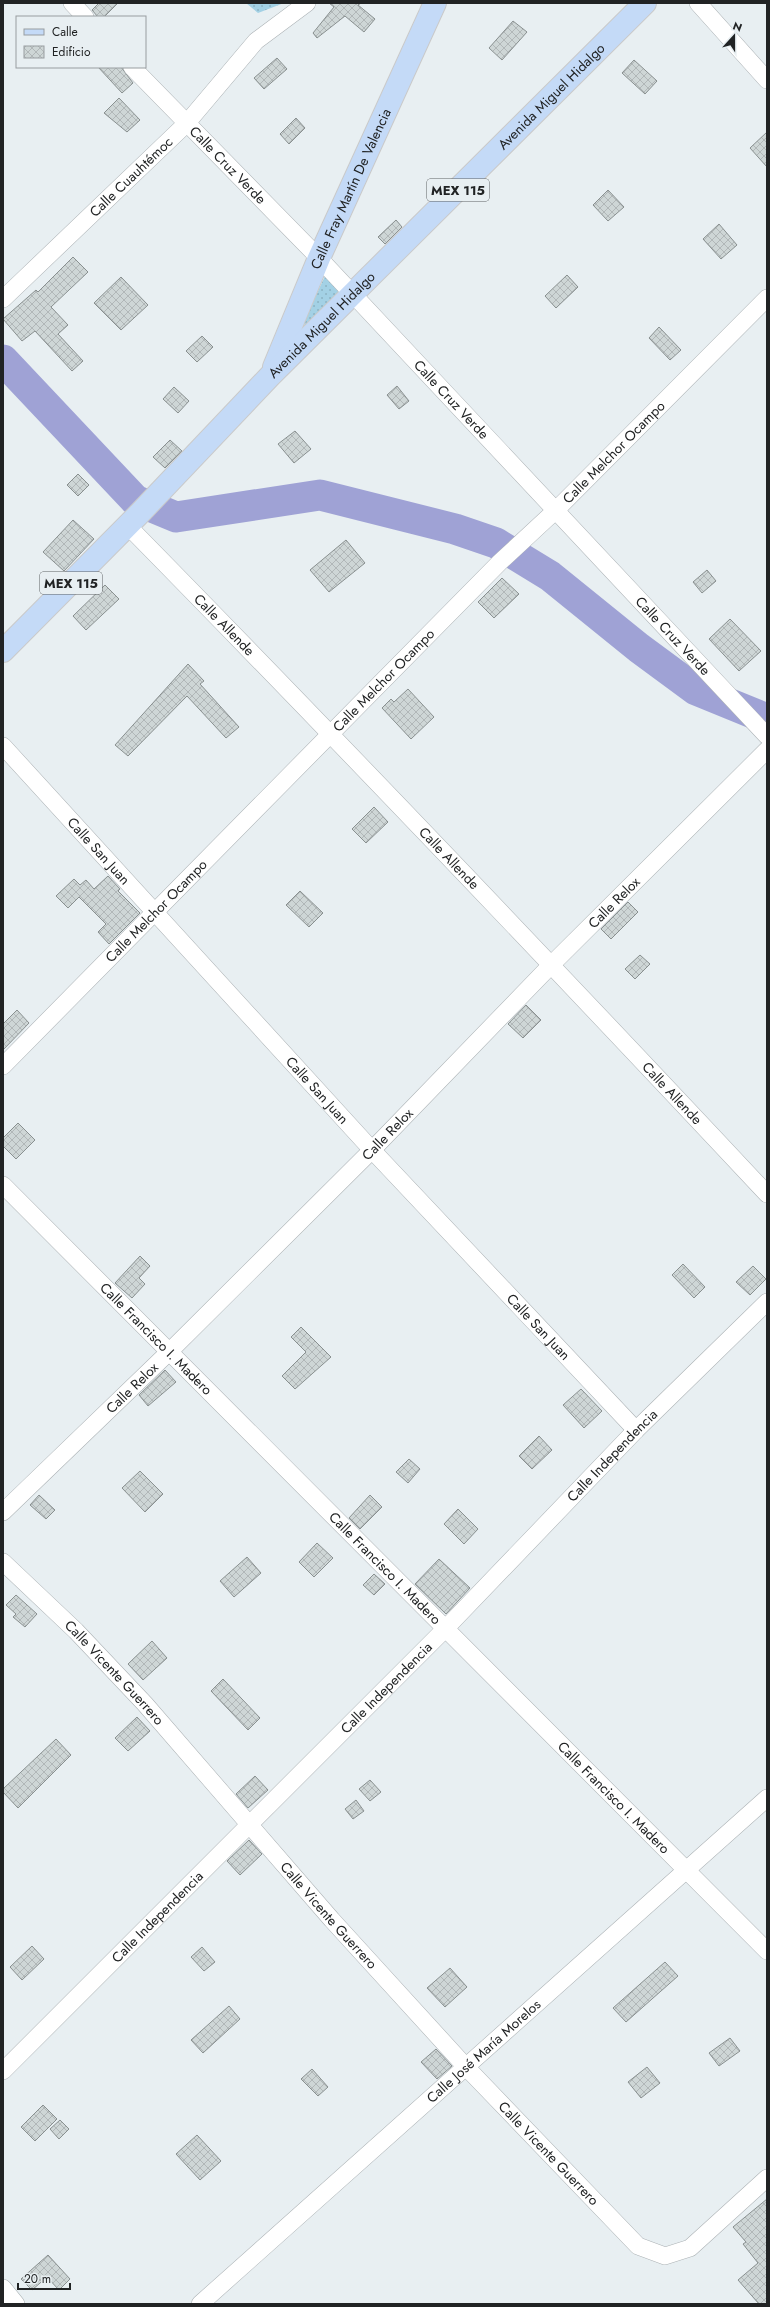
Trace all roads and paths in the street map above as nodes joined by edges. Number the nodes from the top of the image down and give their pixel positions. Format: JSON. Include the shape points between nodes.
{"nodes":[{"id":1,"x":72,"y":3,"type":"edge"},
{"id":2,"x":307,"y":3,"type":"edge"},
{"id":3,"x":435,"y":3,"type":"edge"},
{"id":4,"x":645,"y":3,"type":"edge"},
{"id":5,"x":698,"y":3,"type":"edge"},
{"id":6,"x":84,"y":16,"type":"edge"},
{"id":7,"x":133,"y":68,"type":"edge"},
{"id":8,"x":767,"y":80,"type":"edge"},
{"id":9,"x":186,"y":124,"type":"junction"},
{"id":10,"x":319,"y":258,"type":"junction"},
{"id":11,"x":353,"y":295,"type":"junction"},
{"id":12,"x":767,"y":298,"type":"edge"},
{"id":13,"x":3,"y":299,"type":"edge"},
{"id":14,"x":270,"y":376,"type":"junction"},
{"id":15,"x":555,"y":511,"type":"junction"},
{"id":16,"x":134,"y":520,"type":"junction"},
{"id":17,"x":3,"y":651,"type":"edge"},
{"id":18,"x":762,"y":731,"type":"edge"},
{"id":19,"x":332,"y":734,"type":"junction"},
{"id":20,"x":3,"y":746,"type":"edge"},
{"id":21,"x":767,"y":750,"type":"edge"},
{"id":22,"x":156,"y":913,"type":"junction"},
{"id":23,"x":552,"y":964,"type":"junction"},
{"id":24,"x":3,"y":1066,"type":"edge"},
{"id":25,"x":372,"y":1150,"type":"junction"},
{"id":26,"x":3,"y":1185,"type":"edge"},
{"id":27,"x":767,"y":1194,"type":"edge"},
{"id":28,"x":767,"y":1302,"type":"edge"},
{"id":29,"x":170,"y":1351,"type":"junction"},
{"id":30,"x":636,"y":1430,"type":"junction"},
{"id":31,"x":3,"y":1512,"type":"edge"},
{"id":32,"x":3,"y":1562,"type":"edge"},
{"id":33,"x":446,"y":1628,"type":"junction"},
{"id":34,"x":767,"y":1798,"type":"edge"},
{"id":35,"x":251,"y":1823,"type":"junction"},
{"id":36,"x":687,"y":1869,"type":"junction"},
{"id":37,"x":767,"y":1951,"type":"edge"},
{"id":38,"x":466,"y":2067,"type":"junction"},
{"id":39,"x":3,"y":2071,"type":"edge"},
{"id":40,"x":767,"y":2178,"type":"edge"},
{"id":41,"x":3,"y":2288,"type":"edge"},
{"id":42,"x":16,"y":2304,"type":"edge"},
{"id":43,"x":200,"y":2304,"type":"edge"}],
"edges":[{"from":1,"to":6,"type":"street"},
{"from":2,"to":9,"type":"street","name":"Calle Cuauhtémoc","via":[[256,41]]},
{"from":3,"to":10,"type":"main road","name":"Calle Fray Martín De Valencia","number":"MEX 115"},
{"from":4,"to":11,"type":"main road","name":"Avenida Miguel Hidalgo","number":"MEX 115"},
{"from":5,"to":8,"type":"street"},
{"from":7,"to":9,"type":"street","name":"Calle Cruz Verde"},
{"from":9,"to":10,"type":"street","name":"Calle Cruz Verde"},
{"from":9,"to":13,"type":"street","name":"Calle Cuauhtémoc"},
{"from":10,"to":11,"type":"street","name":"Calle Cruz Verde"},
{"from":10,"to":14,"type":"main road","name":"Calle Fray Martín De Valencia","number":"MEX 115"},
{"from":11,"to":14,"type":"main road","name":"Avenida Miguel Hidalgo","number":"MEX 115"},
{"from":11,"to":15,"type":"street","name":"Calle Cruz Verde"},
{"from":12,"to":15,"type":"street","name":"Calle Melchor Ocampo"},
{"from":14,"to":16,"type":"main road","name":"Avenida Miguel Hidalgo","number":"MEX 115"},
{"from":15,"to":18,"type":"street","name":"Calle Cruz Verde"},
{"from":15,"to":19,"type":"street","name":"Calle Melchor Ocampo","via":[[528,534]]},
{"from":16,"to":17,"type":"main road","name":"Avenida Miguel Hidalgo","number":"MEX 115"},
{"from":16,"to":19,"type":"street","name":"Calle Allende"},
{"from":19,"to":22,"type":"street","name":"Calle Melchor Ocampo"},
{"from":19,"to":23,"type":"street","name":"Calle Allende"},
{"from":20,"to":22,"type":"street","name":"Calle San Juan"},
{"from":21,"to":23,"type":"street","name":"Calle Relox"},
{"from":22,"to":24,"type":"street","name":"Calle Melchor Ocampo"},
{"from":22,"to":25,"type":"street","name":"Calle San Juan"},
{"from":23,"to":25,"type":"street","name":"Calle Relox"},
{"from":23,"to":27,"type":"street","name":"Calle Allende"},
{"from":25,"to":29,"type":"street","name":"Calle Relox"},
{"from":25,"to":30,"type":"street","name":"Calle San Juan"},
{"from":26,"to":29,"type":"street","name":"Calle Francisco I. Madero"},
{"from":28,"to":30,"type":"street","name":"Calle Independencia"},
{"from":29,"to":31,"type":"street","name":"Calle Relox"},
{"from":29,"to":33,"type":"street","name":"Calle Francisco I. Madero"},
{"from":30,"to":33,"type":"street","name":"Calle Independencia"},
{"from":32,"to":35,"type":"street","name":"Calle Vicente Guerrero","via":[[76,1631],[146,1704]]},
{"from":33,"to":35,"type":"street","name":"Calle Independencia"},
{"from":33,"to":36,"type":"street","name":"Calle Francisco I. Madero"},
{"from":34,"to":36,"type":"street","name":"Calle José María Morelos"},
{"from":35,"to":38,"type":"street","name":"Calle Vicente Guerrero","via":[[332,1920]]},
{"from":35,"to":39,"type":"street","name":"Calle Independencia"},
{"from":36,"to":37,"type":"street","name":"Calle Francisco I. Madero"},
{"from":36,"to":38,"type":"street","name":"Calle José María Morelos"},
{"from":38,"to":40,"type":"street","name":"Calle Vicente Guerrero","via":[[638,2246],[665,2256],[690,2248]]},
{"from":38,"to":43,"type":"street","name":"Calle José María Morelos"},
{"from":41,"to":42,"type":"street"}]}
